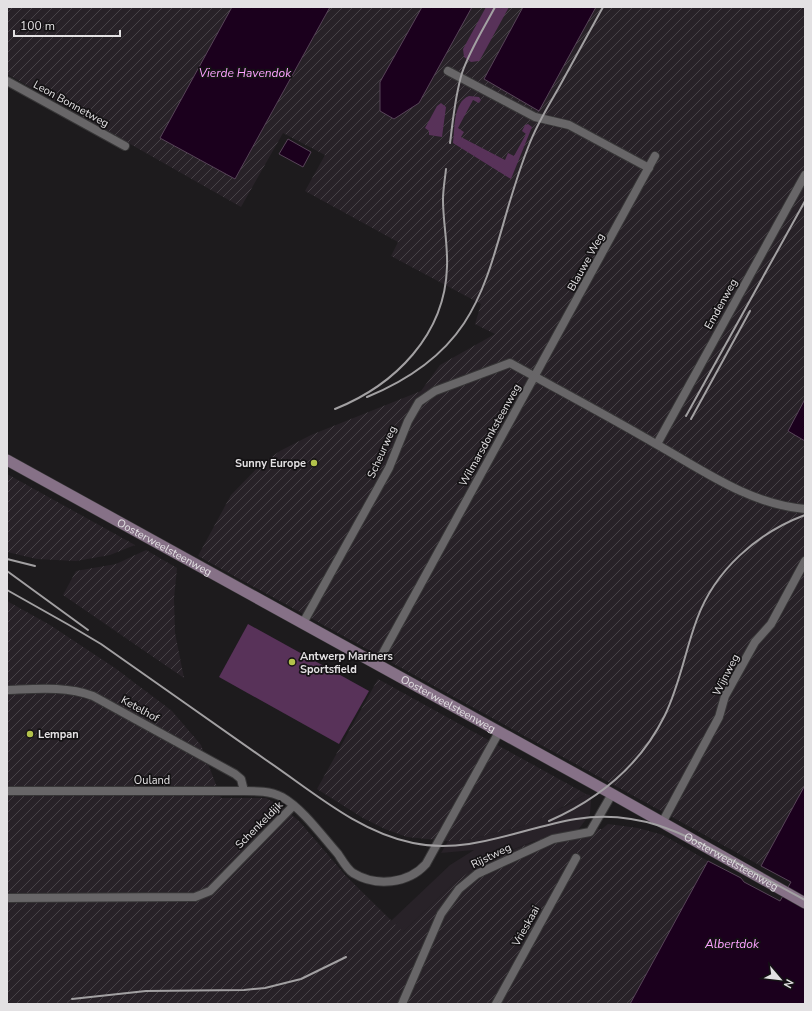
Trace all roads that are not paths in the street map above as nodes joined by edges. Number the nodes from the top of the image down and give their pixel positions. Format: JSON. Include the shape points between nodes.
{"nodes":[{"id":1,"x":448,"y":71,"type":"dead end"},
{"id":2,"x":7,"y":81,"type":"edge"},
{"id":3,"x":125,"y":146,"type":"dead end"},
{"id":4,"x":655,"y":156,"type":"dead end"},
{"id":5,"x":649,"y":168,"type":"junction"},
{"id":6,"x":805,"y":175,"type":"edge"},
{"id":7,"x":535,"y":377,"type":"junction"},
{"id":8,"x":657,"y":444,"type":"junction"},
{"id":9,"x":7,"y":460,"type":"edge"},
{"id":10,"x":805,"y":509,"type":"edge"},
{"id":11,"x":805,"y":561,"type":"edge"},
{"id":12,"x":303,"y":623,"type":"junction"},
{"id":13,"x":377,"y":664,"type":"junction"},
{"id":14,"x":7,"y":690,"type":"edge"},
{"id":15,"x":499,"y":732,"type":"junction"},
{"id":16,"x":7,"y":791,"type":"edge"},
{"id":17,"x":244,"y":791,"type":"junction"},
{"id":18,"x":612,"y":794,"type":"junction"},
{"id":19,"x":293,"y":806,"type":"junction"},
{"id":20,"x":662,"y":823,"type":"junction"},
{"id":21,"x":576,"y":858,"type":"dead end"},
{"id":22,"x":7,"y":898,"type":"edge"},
{"id":23,"x":805,"y":903,"type":"edge"},
{"id":24,"x":402,"y":1004,"type":"edge"},
{"id":25,"x":496,"y":1004,"type":"edge"}],
"edges":[{"from":1,"to":5,"type":"street","via":[[535,117],[569,125]]},
{"from":2,"to":3,"type":"street","name":"Leon Bonnetweg"},
{"from":4,"to":5,"type":"street","name":"Blauwe Weg"},
{"from":5,"to":7,"type":"street","name":"Blauwe Weg"},
{"from":6,"to":8,"type":"street","name":"Emdenweg"},
{"from":7,"to":8,"type":"street","name":"Wilmarsdonksteenweg"},
{"from":7,"to":12,"type":"street","name":"Scheurweg","via":[[510,364],[435,391],[419,402],[408,421],[389,468]]},
{"from":7,"to":13,"type":"street","name":"Wilmarsdonksteenweg"},
{"from":8,"to":10,"type":"street","name":"Wilmarsdonksteenweg","via":[[736,491]]},
{"from":9,"to":12,"type":"main road","name":"Oosterweelsteenweg"},
{"from":11,"to":20,"type":"street","name":"Wijnweg","via":[[771,624],[755,642],[729,689],[719,717]]},
{"from":12,"to":13,"type":"main road","name":"Oosterweelsteenweg"},
{"from":13,"to":15,"type":"main road","name":"Oosterweelsteenweg"},
{"from":14,"to":17,"type":"street","name":"Ketelhof","via":[[65,689],[93,696],[235,774],[240,778]]},
{"from":15,"to":18,"type":"main road","name":"Oosterweelsteenweg"},
{"from":15,"to":19,"type":"street","name":"Schenkeldijk","via":[[426,864],[416,873],[398,881],[374,881],[353,873]]},
{"from":16,"to":17,"type":"street","name":"Ouland"},
{"from":17,"to":19,"type":"street","name":"Ouland","via":[[271,792]]},
{"from":18,"to":20,"type":"main road","name":"Oosterweelsteenweg"},
{"from":18,"to":24,"type":"street","name":"Rijstweg","via":[[590,832],[553,839],[477,874],[459,889],[441,914]]},
{"from":19,"to":22,"type":"street","name":"Schenkeldijk","via":[[203,896]]},
{"from":20,"to":23,"type":"main road","name":"Oosterweelsteenweg"},
{"from":21,"to":25,"type":"street","name":"Vrieskaai"}]}
